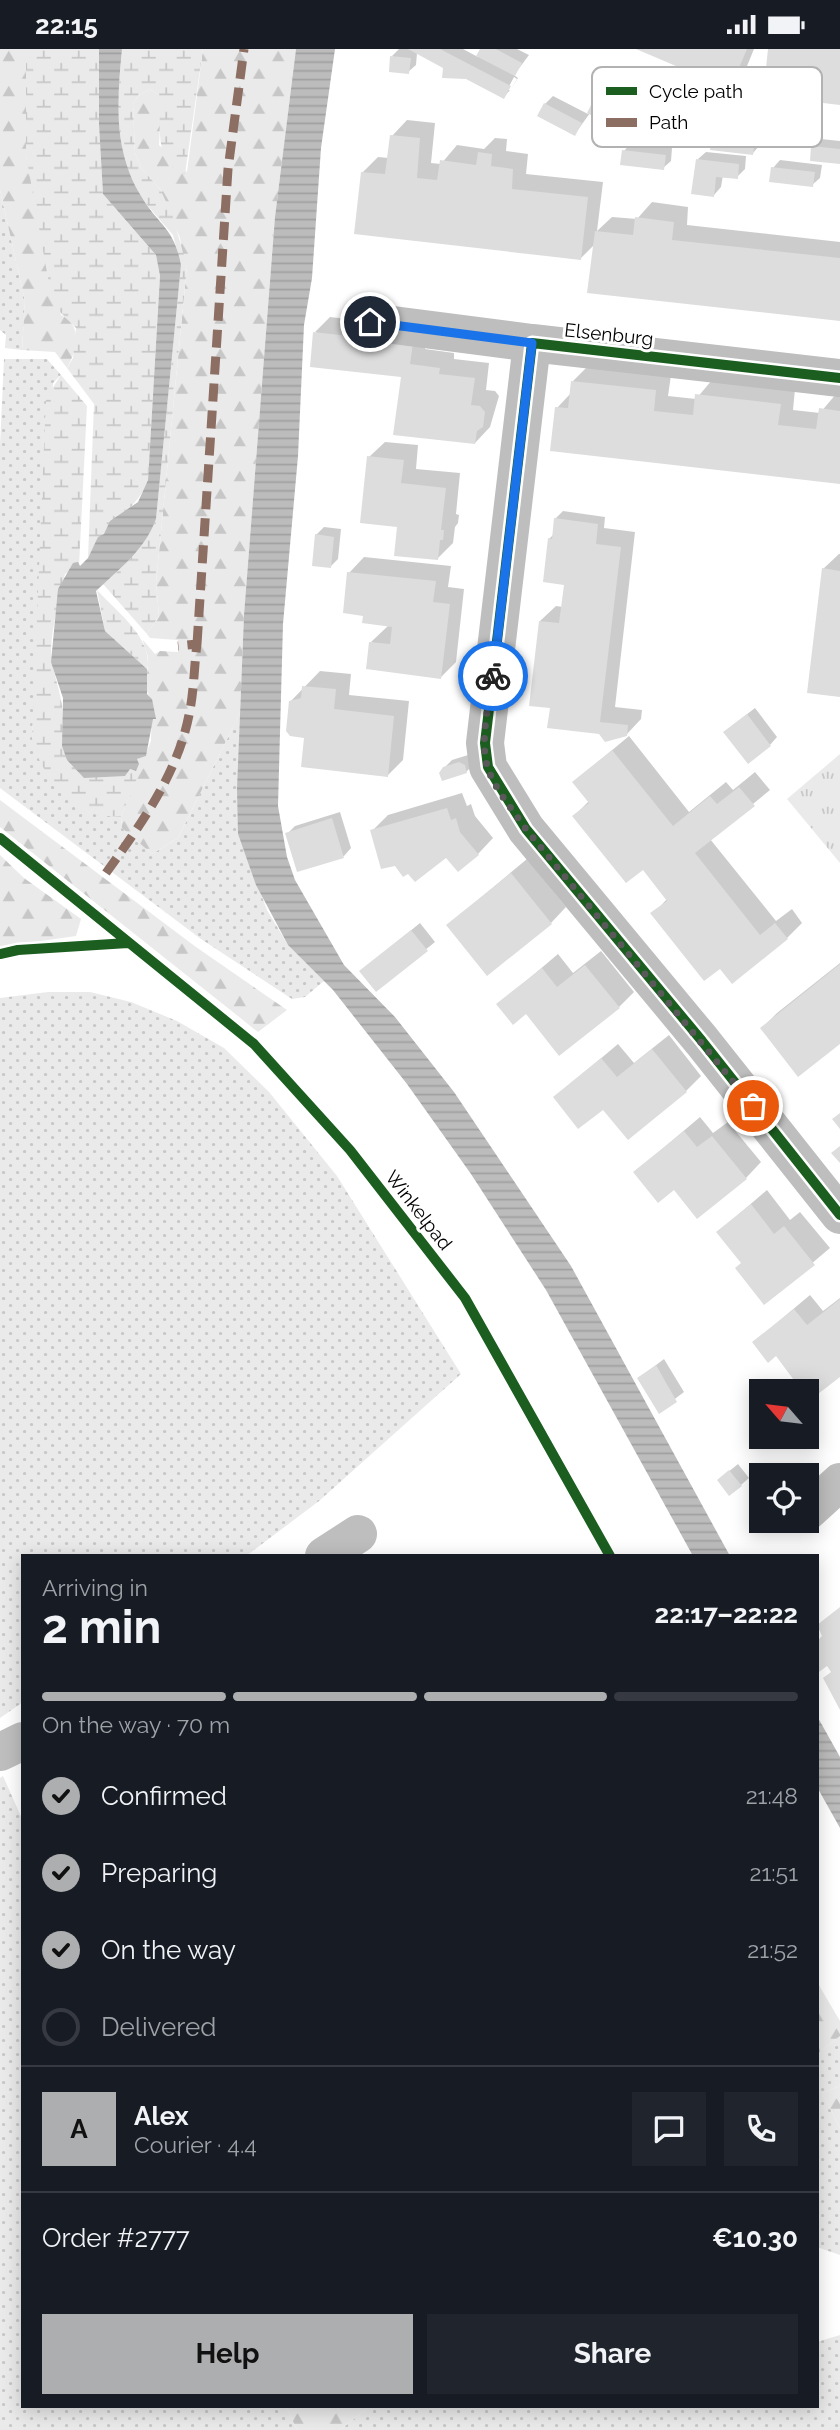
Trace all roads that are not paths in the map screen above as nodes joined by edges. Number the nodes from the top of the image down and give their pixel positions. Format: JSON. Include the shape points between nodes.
{"nodes":[{"id":1,"x":370,"y":322,"type":"dead end"},
{"id":2,"x":532,"y":343,"type":"junction"},
{"id":3,"x":840,"y":378,"type":"edge"},
{"id":4,"x":840,"y":1215,"type":"edge"},
{"id":5,"x":840,"y":1482,"type":"edge"},
{"id":6,"x":819,"y":1501,"type":"edge"},
{"id":7,"x":358,"y":1534,"type":"dead end"},
{"id":8,"x":327,"y":1554,"type":"edge"},
{"id":9,"x":21,"y":1742,"type":"edge"},
{"id":10,"x":0,"y":1752,"type":"edge"}],
"edges":[{"from":1,"to":2,"type":"street","name":"Elsenburg"},
{"from":2,"to":3,"type":"street","name":"Elsenburg"},
{"from":2,"to":4,"type":"street","via":[[485,743],[488,767],[526,829]]},
{"from":5,"to":6,"type":"street"},
{"from":7,"to":8,"type":"street"},
{"from":9,"to":10,"type":"street"}]}
